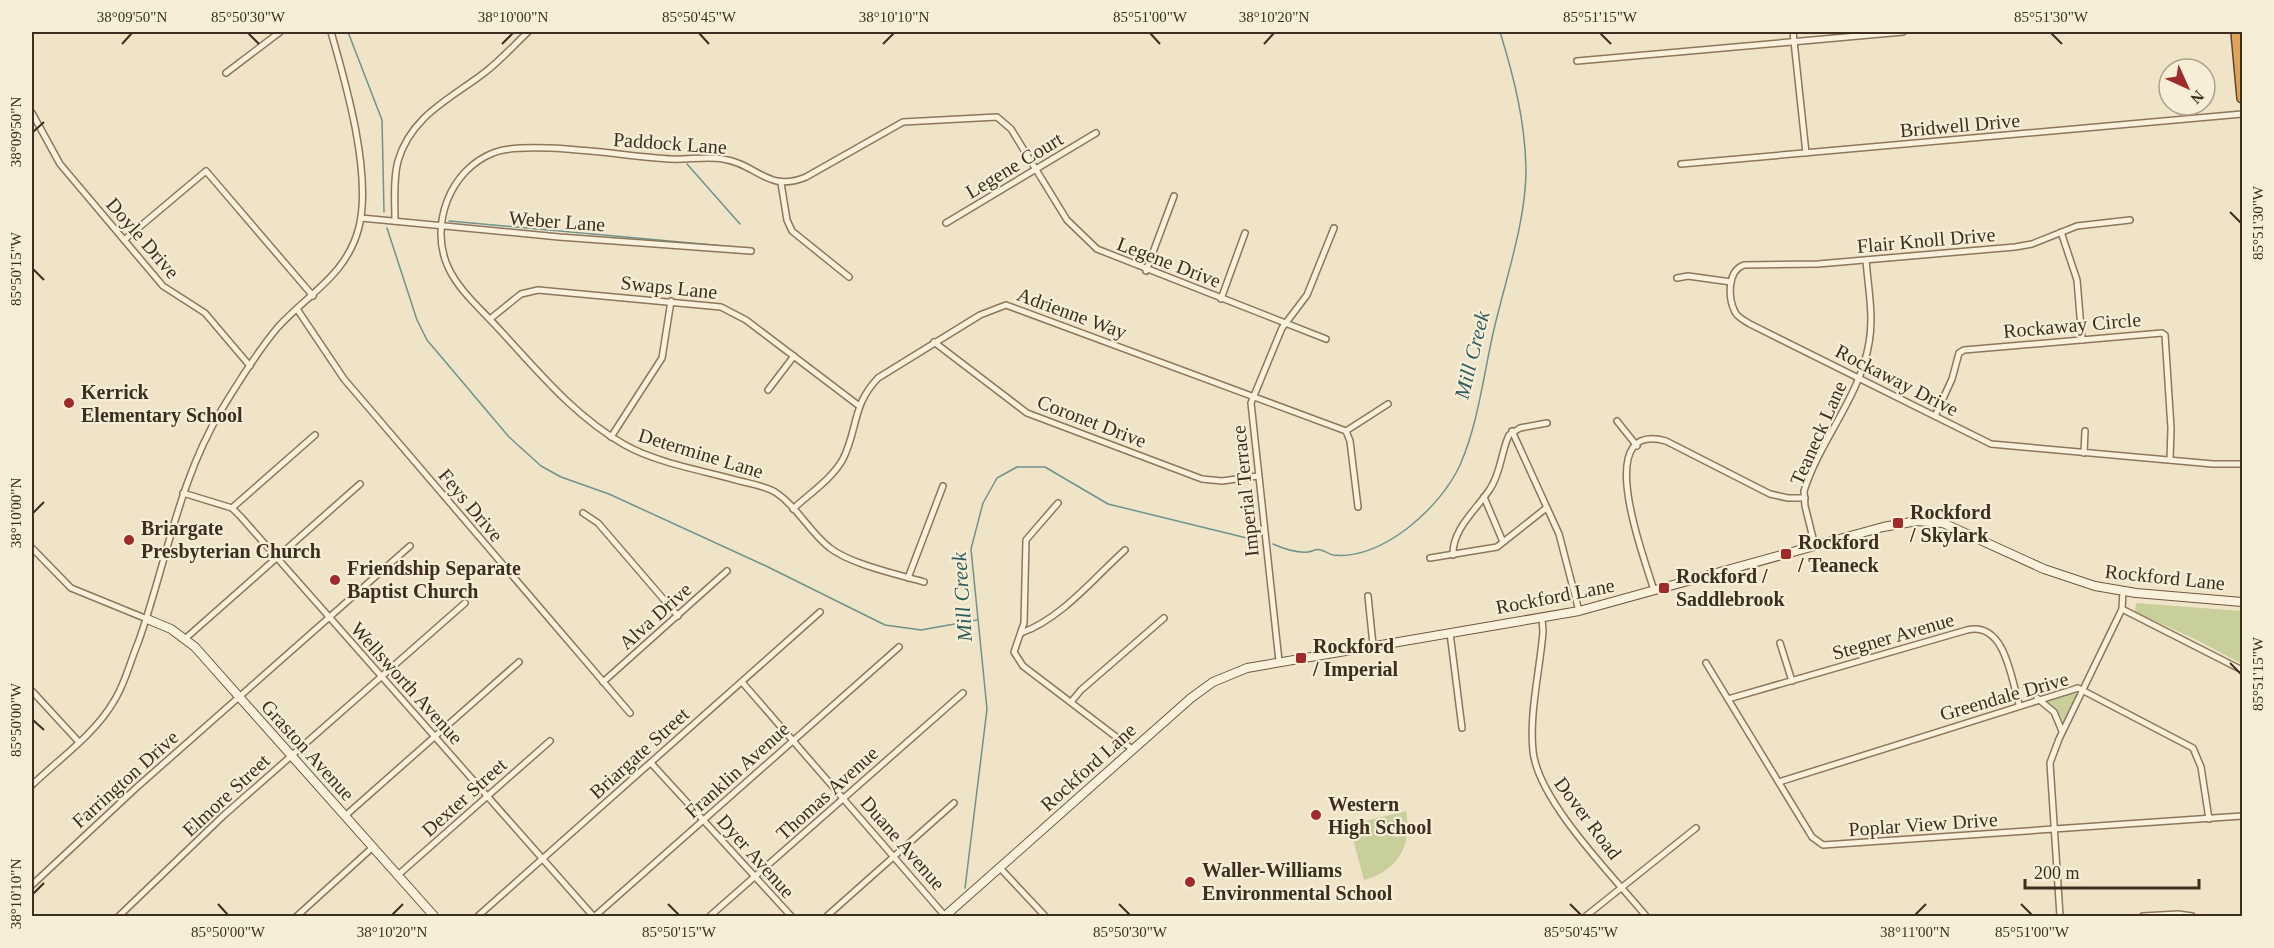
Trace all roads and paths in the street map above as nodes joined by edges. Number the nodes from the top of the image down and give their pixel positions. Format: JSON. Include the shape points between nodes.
{"nodes":[{"id":1,"x":280,"y":32,"type":"edge"},
{"id":2,"x":331,"y":32,"type":"edge"},
{"id":3,"x":528,"y":32,"type":"edge"},
{"id":4,"x":1793,"y":32,"type":"edge"},
{"id":5,"x":1903,"y":32,"type":"edge"},
{"id":6,"x":2236,"y":32,"type":"edge"},
{"id":7,"x":1794,"y":40,"type":"junction"},
{"id":8,"x":1577,"y":61,"type":"dead end"},
{"id":9,"x":226,"y":73,"type":"dead end"},
{"id":10,"x":2242,"y":98,"type":"edge"},
{"id":11,"x":32,"y":113,"type":"edge"},
{"id":12,"x":2242,"y":114,"type":"edge"},
{"id":13,"x":1096,"y":133,"type":"dead end"},
{"id":14,"x":1806,"y":153,"type":"junction"},
{"id":15,"x":1681,"y":164,"type":"dead end"},
{"id":16,"x":1036,"y":170,"type":"junction"},
{"id":17,"x":781,"y":183,"type":"junction"},
{"id":18,"x":1174,"y":196,"type":"dead end"},
{"id":19,"x":361,"y":218,"type":"junction"},
{"id":20,"x":2130,"y":220,"type":"dead end"},
{"id":21,"x":395,"y":221,"type":"junction"},
{"id":22,"x":946,"y":223,"type":"dead end"},
{"id":23,"x":442,"y":226,"type":"junction"},
{"id":24,"x":1334,"y":228,"type":"dead end"},
{"id":25,"x":2061,"y":232,"type":"junction"},
{"id":26,"x":1245,"y":233,"type":"dead end"},
{"id":27,"x":124,"y":240,"type":"junction"},
{"id":28,"x":751,"y":252,"type":"dead end"},
{"id":29,"x":1866,"y":260,"type":"junction"},
{"id":30,"x":1146,"y":271,"type":"junction"},
{"id":31,"x":849,"y":277,"type":"dead end"},
{"id":32,"x":1677,"y":278,"type":"dead end"},
{"id":33,"x":1731,"y":282,"type":"junction"},
{"id":34,"x":313,"y":296,"type":"junction"},
{"id":35,"x":1221,"y":299,"type":"junction"},
{"id":36,"x":671,"y":301,"type":"junction"},
{"id":37,"x":297,"y":309,"type":"junction"},
{"id":38,"x":490,"y":319,"type":"junction"},
{"id":39,"x":1286,"y":324,"type":"junction"},
{"id":40,"x":1326,"y":339,"type":"dead end"},
{"id":41,"x":2082,"y":340,"type":"junction"},
{"id":42,"x":934,"y":342,"type":"junction"},
{"id":43,"x":794,"y":356,"type":"junction"},
{"id":44,"x":250,"y":366,"type":"junction"},
{"id":45,"x":1859,"y":378,"type":"junction"},
{"id":46,"x":768,"y":390,"type":"dead end"},
{"id":47,"x":1253,"y":397,"type":"junction"},
{"id":48,"x":1388,"y":404,"type":"dead end"},
{"id":49,"x":858,"y":405,"type":"junction"},
{"id":50,"x":1935,"y":416,"type":"junction"},
{"id":51,"x":1617,"y":420,"type":"dead end"},
{"id":52,"x":1547,"y":423,"type":"dead end"},
{"id":53,"x":1347,"y":431,"type":"junction"},
{"id":54,"x":1512,"y":431,"type":"junction"},
{"id":55,"x":2085,"y":431,"type":"dead end"},
{"id":56,"x":315,"y":435,"type":"dead end"},
{"id":57,"x":612,"y":437,"type":"junction"},
{"id":58,"x":1637,"y":446,"type":"junction"},
{"id":59,"x":2084,"y":453,"type":"junction"},
{"id":60,"x":2170,"y":460,"type":"junction"},
{"id":61,"x":2242,"y":464,"type":"edge"},
{"id":62,"x":1258,"y":476,"type":"junction"},
{"id":63,"x":360,"y":484,"type":"dead end"},
{"id":64,"x":943,"y":486,"type":"dead end"},
{"id":65,"x":183,"y":493,"type":"junction"},
{"id":66,"x":1484,"y":497,"type":"junction"},
{"id":67,"x":1805,"y":498,"type":"junction"},
{"id":68,"x":1058,"y":503,"type":"dead end"},
{"id":69,"x":1358,"y":507,"type":"dead end"},
{"id":70,"x":232,"y":508,"type":"junction"},
{"id":71,"x":793,"y":509,"type":"junction"},
{"id":72,"x":1545,"y":509,"type":"junction"},
{"id":73,"x":584,"y":513,"type":"dead end"},
{"id":74,"x":1503,"y":542,"type":"junction"},
{"id":75,"x":410,"y":546,"type":"dead end"},
{"id":76,"x":1815,"y":546,"type":"junction"},
{"id":77,"x":32,"y":548,"type":"edge"},
{"id":78,"x":1125,"y":550,"type":"dead end"},
{"id":79,"x":1453,"y":555,"type":"junction"},
{"id":80,"x":276,"y":558,"type":"junction"},
{"id":81,"x":1430,"y":558,"type":"dead end"},
{"id":82,"x":727,"y":572,"type":"dead end"},
{"id":83,"x":908,"y":578,"type":"junction"},
{"id":84,"x":924,"y":582,"type":"dead end"},
{"id":85,"x":1654,"y":591,"type":"junction"},
{"id":86,"x":2123,"y":591,"type":"junction"},
{"id":87,"x":1368,"y":596,"type":"dead end"},
{"id":88,"x":2242,"y":602,"type":"edge"},
{"id":89,"x":465,"y":603,"type":"dead end"},
{"id":90,"x":2122,"y":609,"type":"junction"},
{"id":91,"x":1579,"y":611,"type":"junction"},
{"id":92,"x":820,"y":612,"type":"dead end"},
{"id":93,"x":678,"y":616,"type":"junction"},
{"id":94,"x":328,"y":617,"type":"junction"},
{"id":95,"x":1164,"y":618,"type":"dead end"},
{"id":96,"x":1542,"y":618,"type":"junction"},
{"id":97,"x":147,"y":619,"type":"junction"},
{"id":98,"x":1021,"y":633,"type":"junction"},
{"id":99,"x":1450,"y":633,"type":"junction"},
{"id":100,"x":186,"y":638,"type":"junction"},
{"id":101,"x":1780,"y":643,"type":"dead end"},
{"id":102,"x":1373,"y":645,"type":"junction"},
{"id":103,"x":899,"y":646,"type":"dead end"},
{"id":104,"x":1279,"y":661,"type":"junction"},
{"id":105,"x":519,"y":662,"type":"dead end"},
{"id":106,"x":1706,"y":663,"type":"dead end"},
{"id":107,"x":2242,"y":670,"type":"edge"},
{"id":108,"x":382,"y":677,"type":"junction"},
{"id":109,"x":1791,"y":681,"type":"junction"},
{"id":110,"x":603,"y":682,"type":"junction"},
{"id":111,"x":742,"y":682,"type":"junction"},
{"id":112,"x":32,"y":691,"type":"edge"},
{"id":113,"x":2083,"y":691,"type":"junction"},
{"id":114,"x":963,"y":693,"type":"dead end"},
{"id":115,"x":239,"y":697,"type":"junction"},
{"id":116,"x":2037,"y":698,"type":"junction"},
{"id":117,"x":1728,"y":699,"type":"junction"},
{"id":118,"x":1071,"y":702,"type":"junction"},
{"id":119,"x":2019,"y":704,"type":"junction"},
{"id":120,"x":630,"y":713,"type":"dead end"},
{"id":121,"x":1462,"y":728,"type":"dead end"},
{"id":122,"x":2062,"y":731,"type":"junction"},
{"id":123,"x":434,"y":737,"type":"junction"},
{"id":124,"x":793,"y":740,"type":"junction"},
{"id":125,"x":78,"y":741,"type":"junction"},
{"id":126,"x":550,"y":741,"type":"dead end"},
{"id":127,"x":1132,"y":749,"type":"junction"},
{"id":128,"x":291,"y":756,"type":"junction"},
{"id":129,"x":651,"y":763,"type":"junction"},
{"id":130,"x":1779,"y":782,"type":"junction"},
{"id":131,"x":32,"y":785,"type":"edge"},
{"id":132,"x":487,"y":796,"type":"junction"},
{"id":133,"x":844,"y":798,"type":"junction"},
{"id":134,"x":954,"y":803,"type":"dead end"},
{"id":135,"x":345,"y":816,"type":"junction"},
{"id":136,"x":2242,"y":816,"type":"edge"},
{"id":137,"x":704,"y":819,"type":"junction"},
{"id":138,"x":2209,"y":819,"type":"junction"},
{"id":139,"x":1696,"y":828,"type":"dead end"},
{"id":140,"x":2054,"y":829,"type":"junction"},
{"id":141,"x":373,"y":847,"type":"junction"},
{"id":142,"x":895,"y":856,"type":"junction"},
{"id":143,"x":543,"y":859,"type":"junction"},
{"id":144,"x":1000,"y":868,"type":"junction"},
{"id":145,"x":398,"y":875,"type":"junction"},
{"id":146,"x":754,"y":878,"type":"junction"},
{"id":147,"x":32,"y":885,"type":"edge"},
{"id":148,"x":1622,"y":888,"type":"junction"},
{"id":149,"x":118,"y":916,"type":"edge"},
{"id":150,"x":297,"y":916,"type":"edge"},
{"id":151,"x":434,"y":916,"type":"edge"},
{"id":152,"x":478,"y":916,"type":"edge"},
{"id":153,"x":594,"y":916,"type":"edge"},
{"id":154,"x":710,"y":916,"type":"edge"},
{"id":155,"x":791,"y":916,"type":"edge"},
{"id":156,"x":827,"y":916,"type":"edge"},
{"id":157,"x":945,"y":916,"type":"edge"},
{"id":158,"x":1045,"y":916,"type":"edge"},
{"id":159,"x":1586,"y":916,"type":"edge"},
{"id":160,"x":1646,"y":916,"type":"edge"},
{"id":161,"x":2060,"y":916,"type":"edge"},
{"id":162,"x":2143,"y":916,"type":"edge"},
{"id":163,"x":2192,"y":916,"type":"edge"}],
"edges":[{"from":1,"to":9,"type":"street"},
{"from":2,"to":19,"type":"street","via":[[354,123],[362,188]]},
{"from":3,"to":21,"type":"street","via":[[484,73],[447,97],[416,126],[396,168]]},
{"from":4,"to":7,"type":"street"},
{"from":5,"to":7,"type":"street"},
{"from":6,"to":10,"type":"highway"},
{"from":7,"to":8,"type":"street"},
{"from":7,"to":14,"type":"street"},
{"from":11,"to":27,"type":"street","name":"Doyle Drive","via":[[60,164]]},
{"from":12,"to":14,"type":"street","name":"Bridwell Drive"},
{"from":13,"to":16,"type":"street","name":"Legene Court"},
{"from":14,"to":15,"type":"street","name":"Bridwell Drive"},
{"from":16,"to":17,"type":"street","via":[[1002,118],[917,120],[895,125],[806,177]]},
{"from":16,"to":22,"type":"street","name":"Legene Court"},
{"from":16,"to":30,"type":"street","name":"Legene Drive","via":[[1066,220],[1086,240],[1108,256]]},
{"from":17,"to":23,"type":"street","name":"Paddock Lane","via":[[723,159],[511,148],[487,155],[466,171],[450,192]]},
{"from":17,"to":31,"type":"street","via":[[792,231]]},
{"from":18,"to":30,"type":"street"},
{"from":19,"to":21,"type":"street","name":"Weber Lane"},
{"from":19,"to":34,"type":"street","via":[[345,262]]},
{"from":20,"to":25,"type":"street","name":"Flair Knoll Drive","via":[[2086,224]]},
{"from":21,"to":23,"type":"street","name":"Weber Lane"},
{"from":23,"to":28,"type":"street","name":"Weber Lane"},
{"from":23,"to":38,"type":"street","name":"Determine Lane","via":[[448,269]]},
{"from":24,"to":39,"type":"street","name":"Imperial Terrace","via":[[1307,295]]},
{"from":25,"to":29,"type":"street","name":"Flair Knoll Drive","via":[[2024,246]]},
{"from":25,"to":41,"type":"street","via":[[2077,280]]},
{"from":26,"to":35,"type":"street"},
{"from":27,"to":34,"type":"street","via":[[206,171]]},
{"from":27,"to":44,"type":"street","name":"Doyle Drive","via":[[163,286],[205,313]]},
{"from":29,"to":33,"type":"street","name":"Flair Knoll Drive","via":[[1744,265],[1735,270]]},
{"from":29,"to":45,"type":"street","name":"Teaneck Lane","via":[[1871,330]]},
{"from":30,"to":35,"type":"street","name":"Legene Drive"},
{"from":32,"to":33,"type":"street"},
{"from":33,"to":45,"type":"street","name":"Rockaway Drive","via":[[1734,310],[1740,318]]},
{"from":34,"to":37,"type":"street"},
{"from":35,"to":39,"type":"street","name":"Legene Drive"},
{"from":36,"to":38,"type":"street","name":"Swaps Lane","via":[[530,291],[513,298]]},
{"from":36,"to":43,"type":"street","name":"Swaps Lane","via":[[729,310]]},
{"from":36,"to":57,"type":"street","via":[[662,358]]},
{"from":37,"to":44,"type":"street"},
{"from":37,"to":110,"type":"street","name":"Feys Drive","via":[[344,379]]},
{"from":38,"to":57,"type":"street","name":"Determine Lane","via":[[566,400]]},
{"from":39,"to":40,"type":"street","name":"Legene Drive"},
{"from":39,"to":47,"type":"street","name":"Imperial Terrace"},
{"from":41,"to":50,"type":"street","name":"Rockaway Circle","via":[[1961,351]]},
{"from":41,"to":60,"type":"street","name":"Rockaway Circle","via":[[2164,334]]},
{"from":42,"to":47,"type":"street","name":"Adrienne Way","via":[[990,309],[1010,305]]},
{"from":42,"to":49,"type":"street","name":"Adrienne Way","via":[[878,378]]},
{"from":42,"to":62,"type":"street","name":"Coronet Drive","via":[[1027,413],[1202,479]]},
{"from":43,"to":46,"type":"street"},
{"from":43,"to":49,"type":"street","name":"Swaps Lane"},
{"from":44,"to":65,"type":"street","via":[[206,438]]},
{"from":45,"to":50,"type":"street","name":"Rockaway Drive"},
{"from":45,"to":67,"type":"street","name":"Teaneck Lane","via":[[1806,486]]},
{"from":47,"to":53,"type":"street","name":"Adrienne Way"},
{"from":47,"to":62,"type":"street","name":"Imperial Terrace"},
{"from":48,"to":53,"type":"street"},
{"from":49,"to":71,"type":"street","name":"Adrienne Way","via":[[842,460]]},
{"from":50,"to":59,"type":"street","name":"Rockaway Drive","via":[[1996,445]]},
{"from":51,"to":58,"type":"street"},
{"from":52,"to":54,"type":"street"},
{"from":53,"to":69,"type":"street"},
{"from":54,"to":66,"type":"street","via":[[1493,484]]},
{"from":54,"to":72,"type":"street"},
{"from":55,"to":59,"type":"street"},
{"from":56,"to":70,"type":"street"},
{"from":57,"to":71,"type":"street","name":"Determine Lane","via":[[640,452],[772,490]]},
{"from":58,"to":67,"type":"street","via":[[1652,439],[1666,441],[1770,494]]},
{"from":58,"to":85,"type":"street","via":[[1628,456],[1626,473],[1633,530]]},
{"from":59,"to":60,"type":"street","name":"Rockaway Drive"},
{"from":60,"to":61,"type":"street","name":"Rockaway Drive"},
{"from":62,"to":104,"type":"street","name":"Imperial Terrace"},
{"from":63,"to":80,"type":"street"},
{"from":64,"to":83,"type":"street"},
{"from":65,"to":70,"type":"street"},
{"from":65,"to":97,"type":"street"},
{"from":66,"to":74,"type":"street"},
{"from":66,"to":79,"type":"street","via":[[1461,529]]},
{"from":67,"to":76,"type":"street","name":"Teaneck Lane"},
{"from":68,"to":98,"type":"street","via":[[1026,540]]},
{"from":70,"to":80,"type":"street","name":"Wellsworth Avenue"},
{"from":71,"to":83,"type":"street","name":"Determine Lane","via":[[833,550]]},
{"from":72,"to":74,"type":"street"},
{"from":72,"to":91,"type":"street","via":[[1559,534]]},
{"from":73,"to":93,"type":"street","via":[[598,523]]},
{"from":74,"to":79,"type":"street","via":[[1495,548]]},
{"from":75,"to":94,"type":"street","name":"Farrington Drive"},
{"from":76,"to":85,"type":"main road","name":"Rockford Lane"},
{"from":76,"to":86,"type":"main road","name":"Rockford Lane","via":[[1898,523],[1929,521],[1955,527],[2062,576]]},
{"from":77,"to":97,"type":"street","via":[[70,588]]},
{"from":78,"to":98,"type":"street","via":[[1054,613]]},
{"from":79,"to":81,"type":"street"},
{"from":80,"to":94,"type":"street","name":"Wellsworth Avenue"},
{"from":80,"to":100,"type":"street"},
{"from":82,"to":93,"type":"street","name":"Alva Drive"},
{"from":83,"to":84,"type":"street","name":"Determine Lane"},
{"from":85,"to":91,"type":"main road","name":"Rockford Lane"},
{"from":86,"to":88,"type":"main road","name":"Rockford Lane"},
{"from":86,"to":90,"type":"street"},
{"from":87,"to":102,"type":"street"},
{"from":89,"to":108,"type":"street","name":"Elmore Street"},
{"from":90,"to":107,"type":"street","name":"Rockford Lane"},
{"from":90,"to":113,"type":"street"},
{"from":91,"to":96,"type":"main road","name":"Rockford Lane"},
{"from":92,"to":111,"type":"street","name":"Briargate Street"},
{"from":93,"to":110,"type":"street","name":"Alva Drive"},
{"from":94,"to":108,"type":"street","name":"Wellsworth Avenue"},
{"from":94,"to":115,"type":"street","name":"Farrington Drive"},
{"from":95,"to":118,"type":"street"},
{"from":96,"to":99,"type":"main road","name":"Rockford Lane"},
{"from":96,"to":148,"type":"street","name":"Dover Road","via":[[1533,734],[1535,763],[1551,799]]},
{"from":97,"to":100,"type":"main road","name":"Graston Avenue"},
{"from":97,"to":125,"type":"street","via":[[116,699]]},
{"from":98,"to":118,"type":"street","via":[[1014,649],[1016,657]]},
{"from":99,"to":102,"type":"main road","name":"Rockford Lane"},
{"from":99,"to":121,"type":"street"},
{"from":100,"to":115,"type":"main road","name":"Graston Avenue"},
{"from":101,"to":109,"type":"street"},
{"from":102,"to":104,"type":"main road","name":"Rockford Lane"},
{"from":103,"to":124,"type":"street","name":"Franklin Avenue"},
{"from":104,"to":127,"type":"main road","name":"Rockford Lane","via":[[1247,668],[1213,682]]},
{"from":105,"to":123,"type":"street"},
{"from":106,"to":117,"type":"street","name":"Poplar View Drive"},
{"from":108,"to":123,"type":"street","name":"Wellsworth Avenue"},
{"from":108,"to":128,"type":"street","name":"Elmore Street"},
{"from":109,"to":117,"type":"street","name":"Stegner Avenue"},
{"from":109,"to":119,"type":"street","name":"Stegner Avenue","via":[[1979,629],[1988,631],[1999,642]]},
{"from":110,"to":120,"type":"street","name":"Feys Drive"},
{"from":111,"to":124,"type":"street","name":"Duane Avenue"},
{"from":111,"to":129,"type":"street","name":"Briargate Street"},
{"from":112,"to":125,"type":"street"},
{"from":113,"to":116,"type":"street","name":"Greendale Drive","via":[[2074,687]]},
{"from":113,"to":122,"type":"street"},
{"from":113,"to":138,"type":"street","name":"Greendale Drive","via":[[2193,748],[2201,767]]},
{"from":114,"to":133,"type":"street","name":"Thomas Avenue"},
{"from":115,"to":128,"type":"main road","name":"Graston Avenue"},
{"from":115,"to":147,"type":"street","name":"Farrington Drive"},
{"from":116,"to":119,"type":"street","name":"Greendale Drive"},
{"from":116,"to":122,"type":"street","via":[[2054,712]]},
{"from":117,"to":130,"type":"street","name":"Poplar View Drive"},
{"from":118,"to":127,"type":"street"},
{"from":119,"to":130,"type":"street","name":"Greendale Drive"},
{"from":122,"to":140,"type":"street","via":[[2049,771]]},
{"from":123,"to":132,"type":"street","name":"Wellsworth Avenue"},
{"from":123,"to":135,"type":"street"},
{"from":124,"to":133,"type":"street","name":"Duane Avenue"},
{"from":124,"to":137,"type":"street","name":"Franklin Avenue"},
{"from":125,"to":131,"type":"street"},
{"from":126,"to":132,"type":"street","name":"Dexter Street"},
{"from":127,"to":144,"type":"main road","name":"Rockford Lane"},
{"from":128,"to":135,"type":"main road","name":"Graston Avenue"},
{"from":128,"to":149,"type":"street","name":"Elmore Street"},
{"from":129,"to":137,"type":"street","name":"Dyer Avenue"},
{"from":129,"to":143,"type":"street","name":"Briargate Street"},
{"from":130,"to":140,"type":"street","name":"Poplar View Drive","via":[[1812,837],[1826,845]]},
{"from":132,"to":143,"type":"street","name":"Wellsworth Avenue"},
{"from":132,"to":145,"type":"street","name":"Dexter Street"},
{"from":133,"to":142,"type":"street","name":"Duane Avenue"},
{"from":133,"to":146,"type":"street","name":"Thomas Avenue"},
{"from":134,"to":142,"type":"street"},
{"from":135,"to":141,"type":"main road","name":"Graston Avenue"},
{"from":136,"to":138,"type":"street","name":"Poplar View Drive"},
{"from":137,"to":146,"type":"street","name":"Dyer Avenue"},
{"from":137,"to":153,"type":"street","name":"Franklin Avenue"},
{"from":138,"to":140,"type":"street","name":"Poplar View Drive"},
{"from":139,"to":148,"type":"street"},
{"from":140,"to":161,"type":"street"},
{"from":141,"to":145,"type":"main road","name":"Graston Avenue"},
{"from":141,"to":150,"type":"street"},
{"from":142,"to":156,"type":"street"},
{"from":142,"to":157,"type":"street","name":"Duane Avenue"},
{"from":143,"to":152,"type":"street","name":"Briargate Street"},
{"from":143,"to":153,"type":"street","name":"Wellsworth Avenue"},
{"from":144,"to":157,"type":"main road","name":"Rockford Lane"},
{"from":144,"to":158,"type":"street"},
{"from":145,"to":151,"type":"main road","name":"Graston Avenue"},
{"from":146,"to":154,"type":"street","name":"Thomas Avenue"},
{"from":146,"to":155,"type":"street","name":"Dyer Avenue"},
{"from":148,"to":159,"type":"street"},
{"from":148,"to":160,"type":"street","name":"Dover Road"},
{"from":162,"to":163,"type":"street"}]}
